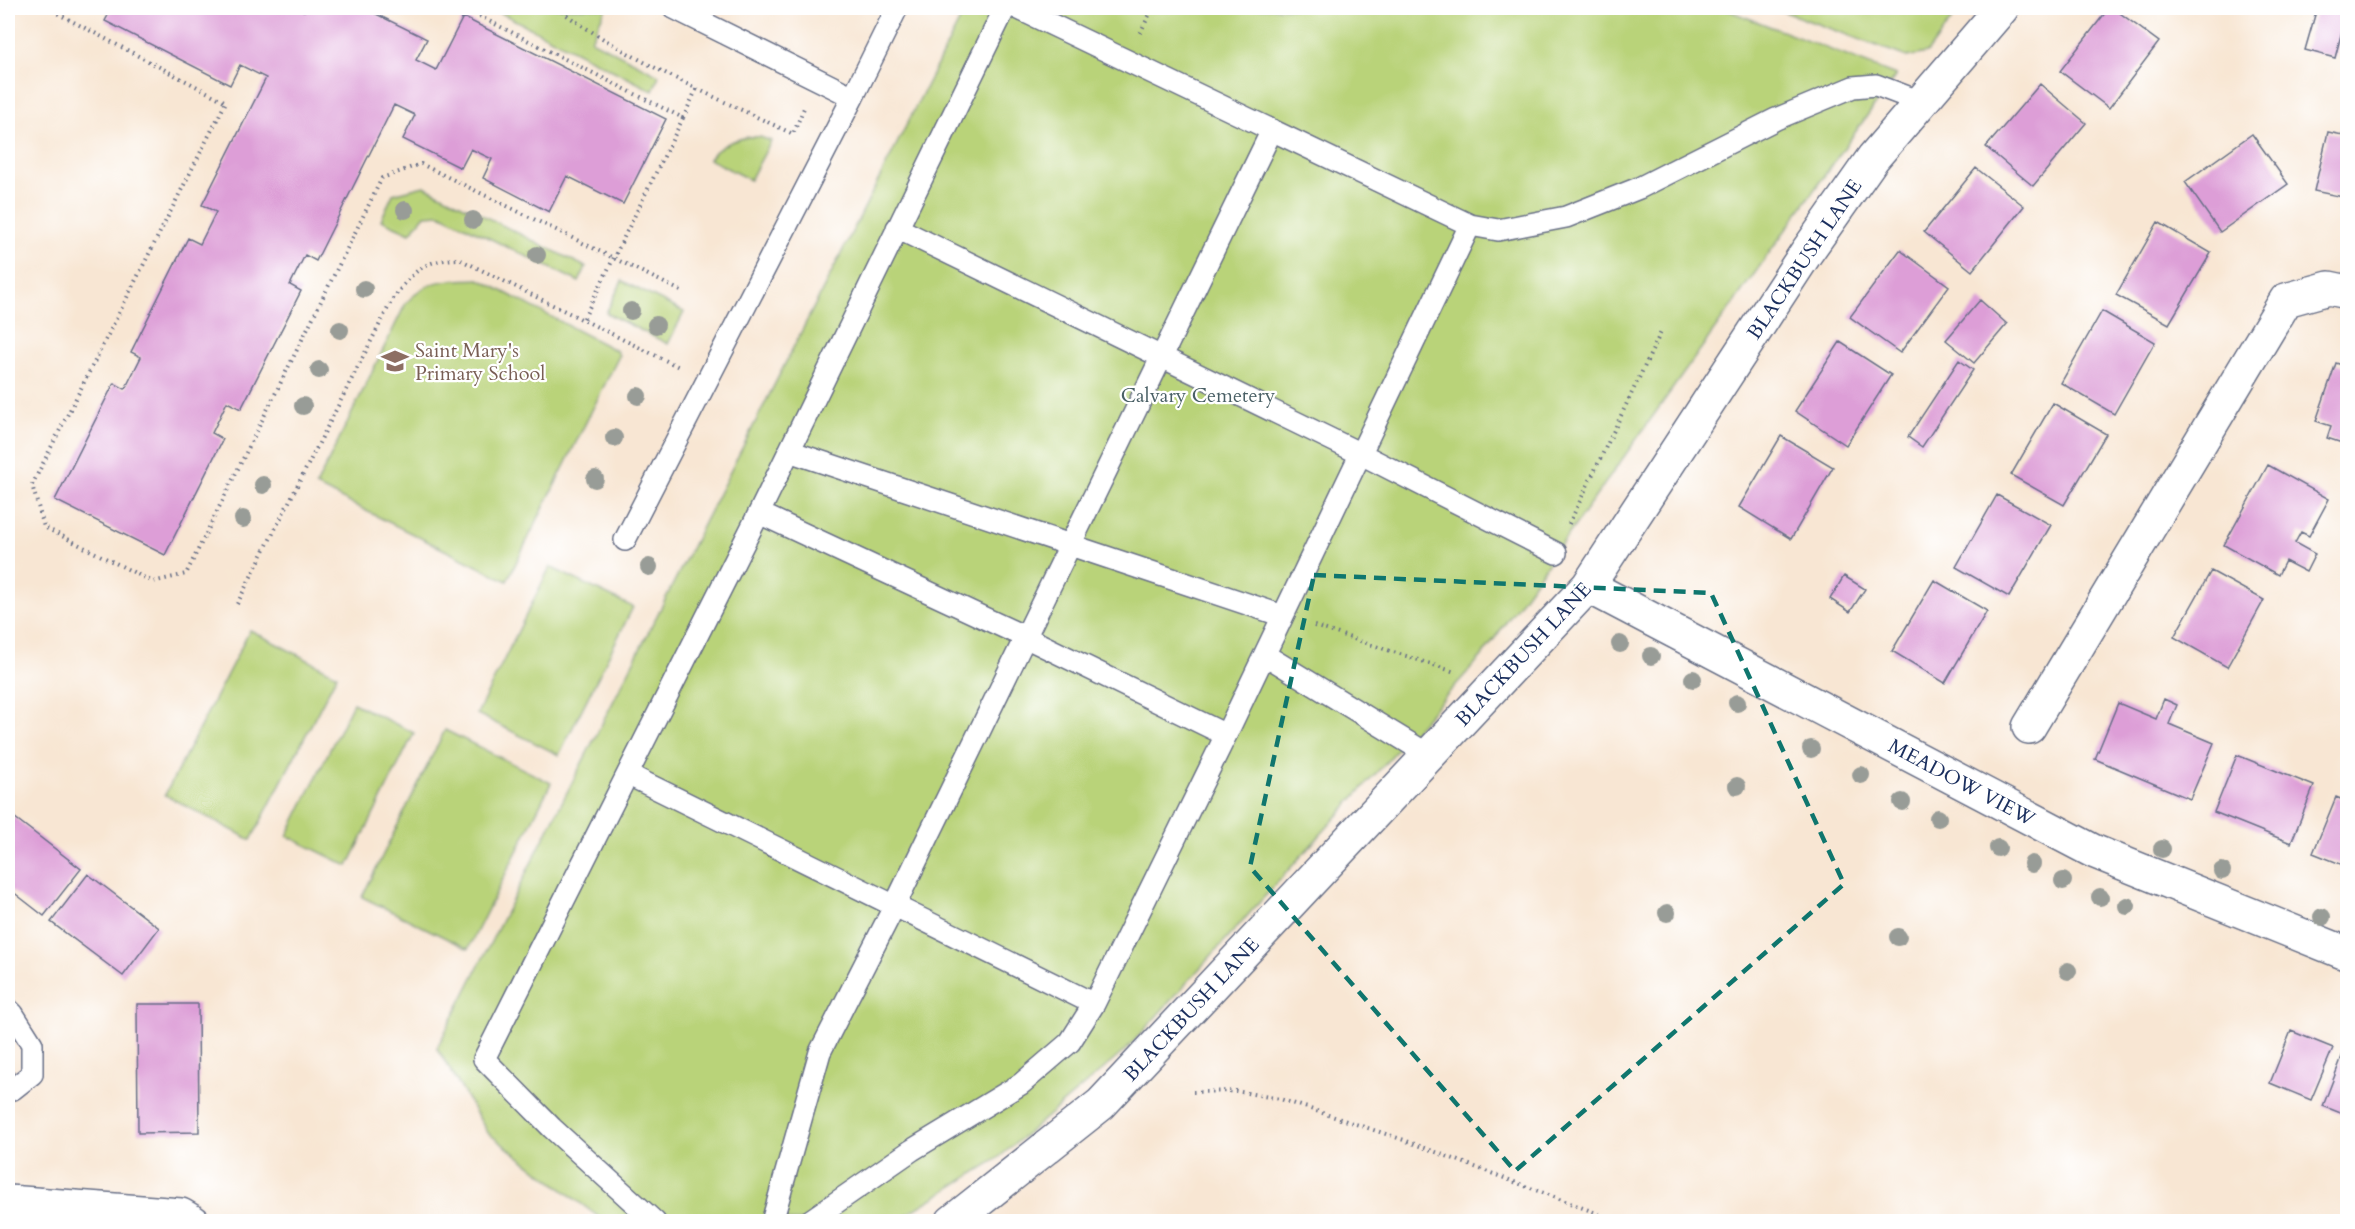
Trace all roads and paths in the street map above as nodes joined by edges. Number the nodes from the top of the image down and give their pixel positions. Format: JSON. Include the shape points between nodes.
{"nodes":[{"id":1,"x":47,"y":8,"type":"edge"},
{"id":2,"x":463,"y":8,"type":"edge"},
{"id":3,"x":557,"y":8,"type":"edge"},
{"id":4,"x":674,"y":8,"type":"edge"},
{"id":5,"x":897,"y":8,"type":"edge"},
{"id":6,"x":1005,"y":8,"type":"edge"},
{"id":7,"x":1017,"y":8,"type":"edge"},
{"id":8,"x":2002,"y":8,"type":"edge"},
{"id":9,"x":818,"y":79,"type":"junction"},
{"id":10,"x":697,"y":88,"type":"junction"},
{"id":11,"x":853,"y":97,"type":"junction"},
{"id":12,"x":1921,"y":102,"type":"junction"},
{"id":13,"x":683,"y":118,"type":"junction"},
{"id":14,"x":1272,"y":130,"type":"junction"},
{"id":15,"x":1470,"y":225,"type":"junction"},
{"id":16,"x":897,"y":228,"type":"junction"},
{"id":17,"x":613,"y":258,"type":"junction"},
{"id":18,"x":683,"y":292,"type":"dead end"},
{"id":19,"x":2348,"y":292,"type":"edge"},
{"id":20,"x":583,"y":320,"type":"junction"},
{"id":21,"x":1161,"y":358,"type":"junction"},
{"id":22,"x":707,"y":380,"type":"junction"},
{"id":23,"x":789,"y":451,"type":"junction"},
{"id":24,"x":1361,"y":454,"type":"junction"},
{"id":25,"x":759,"y":513,"type":"junction"},
{"id":26,"x":625,"y":540,"type":"dead end"},
{"id":27,"x":1070,"y":545,"type":"junction"},
{"id":28,"x":1556,"y":553,"type":"dead end"},
{"id":29,"x":1588,"y":586,"type":"junction"},
{"id":30,"x":237,"y":604,"type":"dead end"},
{"id":31,"x":1283,"y":616,"type":"junction"},
{"id":32,"x":1025,"y":637,"type":"junction"},
{"id":33,"x":1265,"y":655,"type":"junction"},
{"id":34,"x":2029,"y":727,"type":"dead end"},
{"id":35,"x":1226,"y":735,"type":"junction"},
{"id":36,"x":1429,"y":755,"type":"junction"},
{"id":37,"x":629,"y":775,"type":"junction"},
{"id":38,"x":895,"y":905,"type":"junction"},
{"id":39,"x":2348,"y":954,"type":"edge"},
{"id":40,"x":1094,"y":1004,"type":"junction"},
{"id":41,"x":8,"y":1010,"type":"edge"},
{"id":42,"x":8,"y":1089,"type":"edge"},
{"id":43,"x":1193,"y":1092,"type":"dead end"},
{"id":44,"x":8,"y":1202,"type":"edge"},
{"id":45,"x":193,"y":1221,"type":"edge"},
{"id":46,"x":656,"y":1221,"type":"edge"},
{"id":47,"x":772,"y":1221,"type":"edge"},
{"id":48,"x":808,"y":1221,"type":"edge"},
{"id":49,"x":952,"y":1221,"type":"edge"},
{"id":50,"x":1620,"y":1221,"type":"edge"}],
"edges":[{"from":1,"to":17,"type":"path","via":[[226,102],[32,485],[44,527],[153,582],[186,574],[382,178],[421,164]]},
{"from":2,"to":13,"type":"path"},
{"from":3,"to":10,"type":"path","via":[[586,29]]},
{"from":4,"to":9,"type":"lane"},
{"from":5,"to":11,"type":"lane"},
{"from":6,"to":16,"type":"lane"},
{"from":7,"to":14,"type":"lane"},
{"from":8,"to":12,"type":"street","name":"BLACKBUSH LANE"},
{"from":9,"to":10,"type":"path","via":[[793,134]]},
{"from":9,"to":11,"type":"lane"},
{"from":10,"to":13,"type":"path"},
{"from":11,"to":22,"type":"lane"},
{"from":12,"to":15,"type":"lane","via":[[1876,85],[1852,87],[1776,119],[1639,188],[1566,217],[1498,230]]},
{"from":12,"to":29,"type":"street","name":"BLACKBUSH LANE","via":[[1873,158],[1806,253]]},
{"from":13,"to":17,"type":"path"},
{"from":14,"to":15,"type":"lane"},
{"from":14,"to":21,"type":"lane"},
{"from":15,"to":24,"type":"lane"},
{"from":16,"to":21,"type":"lane"},
{"from":16,"to":23,"type":"lane"},
{"from":17,"to":18,"type":"path"},
{"from":17,"to":20,"type":"path"},
{"from":19,"to":34,"type":"street","via":[[2329,288],[2286,300]]},
{"from":20,"to":22,"type":"path"},
{"from":20,"to":30,"type":"path","via":[[459,258],[425,265],[392,300]]},
{"from":21,"to":24,"type":"lane"},
{"from":21,"to":27,"type":"lane"},
{"from":22,"to":26,"type":"lane"},
{"from":23,"to":25,"type":"lane"},
{"from":23,"to":27,"type":"lane"},
{"from":24,"to":28,"type":"lane"},
{"from":24,"to":31,"type":"lane"},
{"from":25,"to":32,"type":"lane"},
{"from":25,"to":37,"type":"lane"},
{"from":27,"to":31,"type":"lane"},
{"from":27,"to":32,"type":"lane"},
{"from":29,"to":36,"type":"street","name":"BLACKBUSH LANE"},
{"from":29,"to":39,"type":"street","name":"MEADOW VIEW","via":[[2093,851]]},
{"from":31,"to":33,"type":"lane"},
{"from":32,"to":35,"type":"lane"},
{"from":32,"to":38,"type":"lane"},
{"from":33,"to":35,"type":"lane"},
{"from":33,"to":36,"type":"lane"},
{"from":35,"to":40,"type":"lane"},
{"from":36,"to":49,"type":"street","name":"BLACKBUSH LANE","via":[[1101,1104]]},
{"from":37,"to":38,"type":"lane"},
{"from":37,"to":46,"type":"lane","via":[[484,1059],[552,1128]]},
{"from":38,"to":40,"type":"lane"},
{"from":38,"to":47,"type":"lane","via":[[820,1052]]},
{"from":40,"to":48,"type":"lane","via":[[1070,1041],[1021,1084],[912,1150]]},
{"from":41,"to":42,"type":"lane","via":[[32,1044],[32,1074]]},
{"from":43,"to":50,"type":"path","via":[[1236,1091],[1280,1099],[1404,1140]]},
{"from":44,"to":45,"type":"street","via":[[181,1215]]}]}
